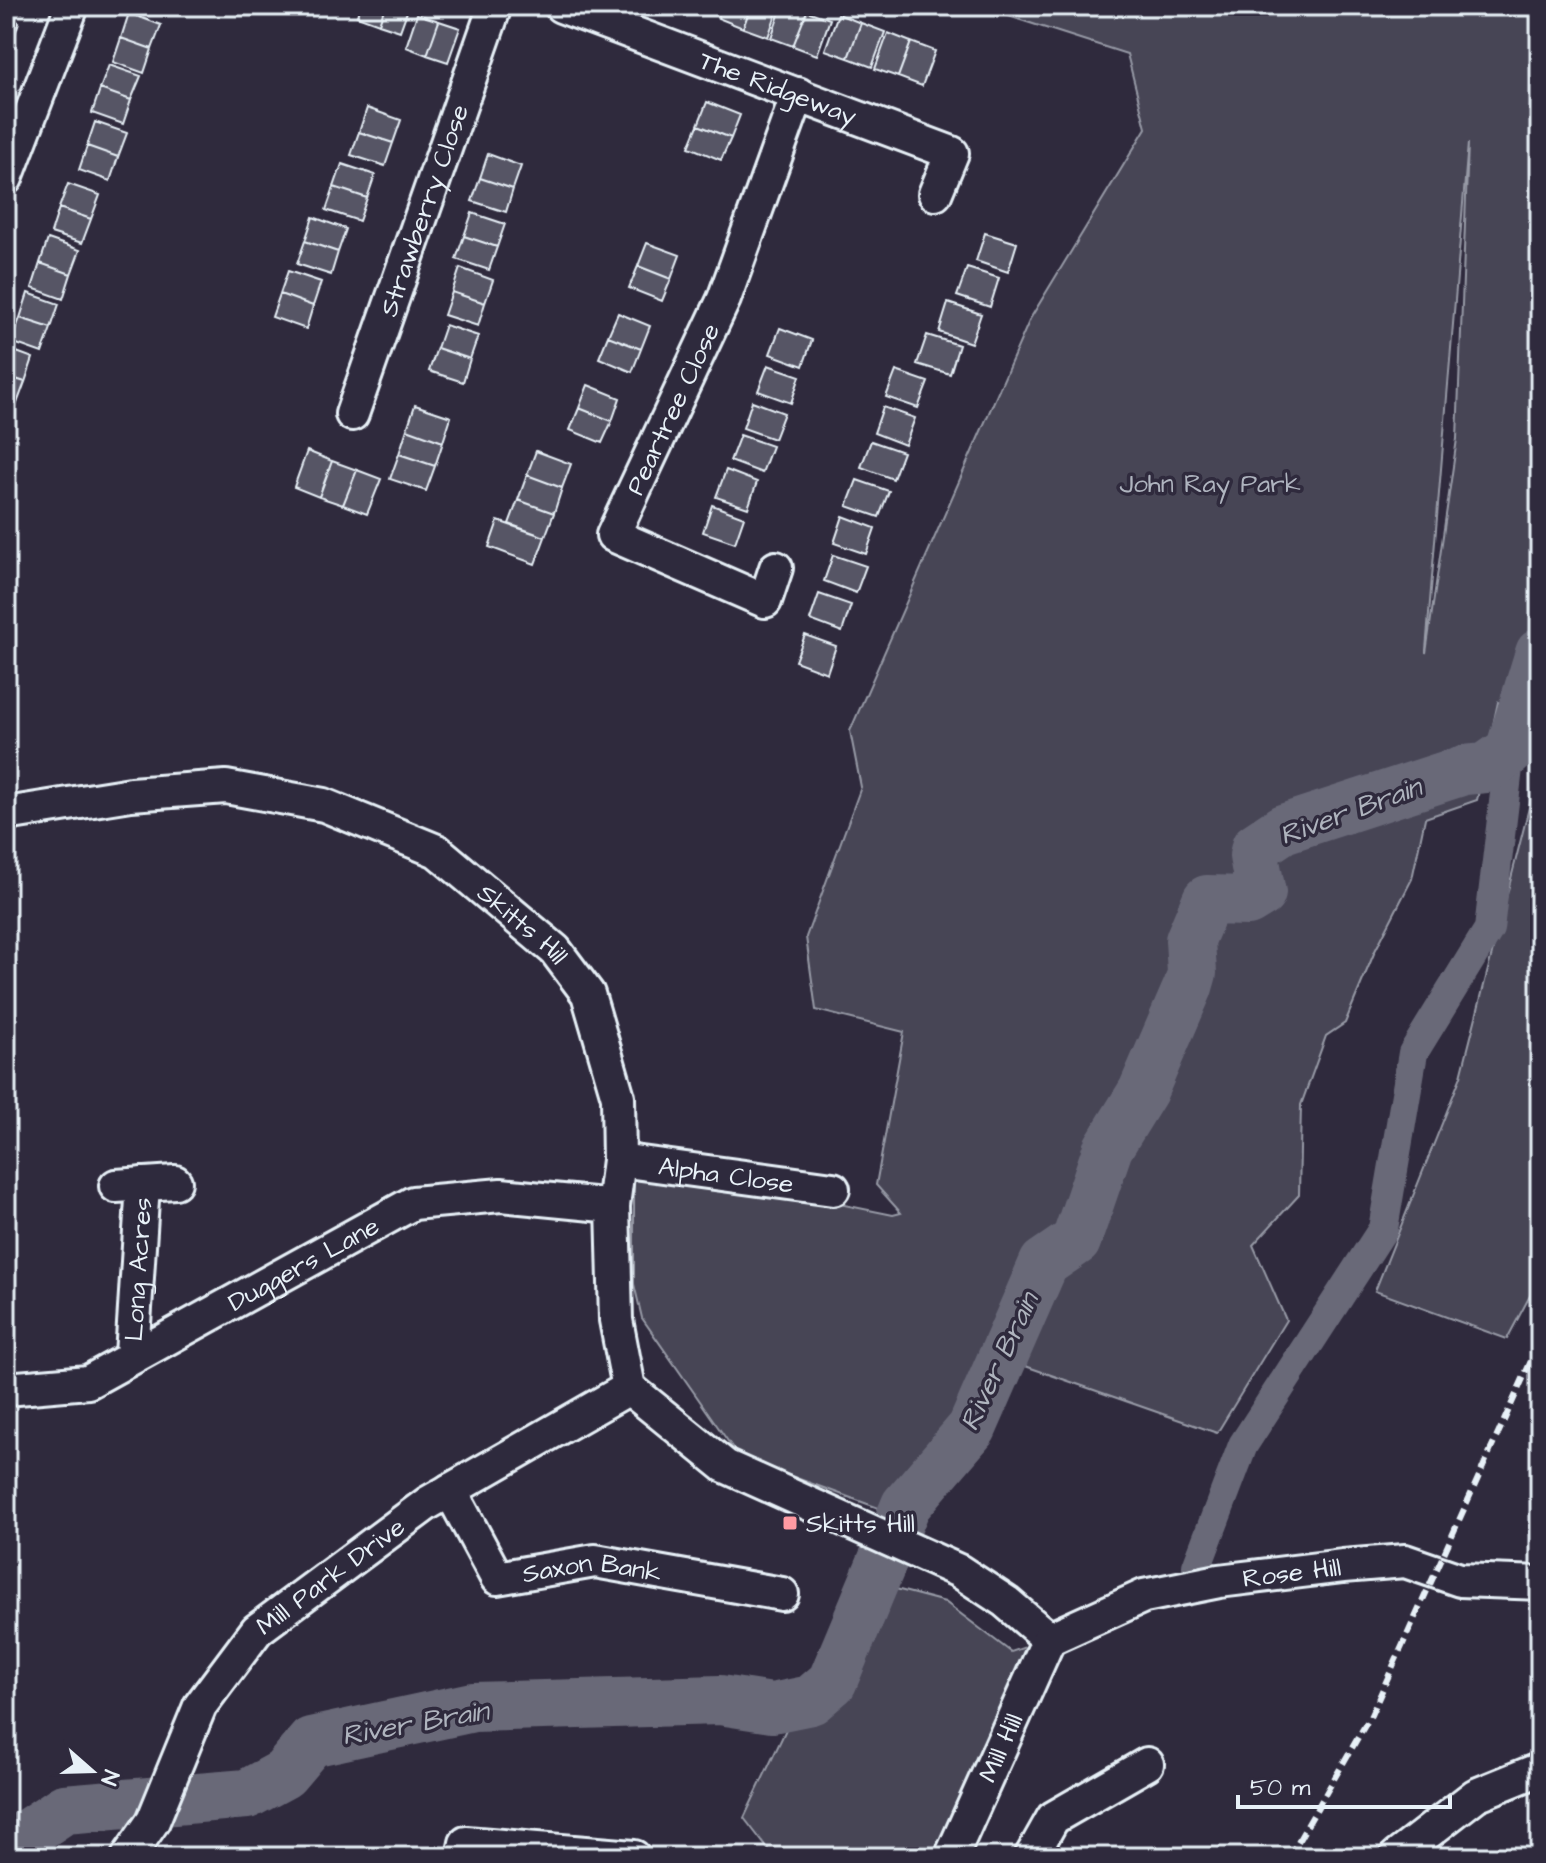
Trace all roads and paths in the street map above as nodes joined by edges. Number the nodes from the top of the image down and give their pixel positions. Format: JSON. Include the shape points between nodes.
{"nodes":[{"id":1,"x":72,"y":6,"type":"edge"},
{"id":2,"x":495,"y":6,"type":"edge"},
{"id":3,"x":561,"y":6,"type":"edge"},
{"id":4,"x":798,"y":94,"type":"junction"},
{"id":5,"x":6,"y":178,"type":"edge"},
{"id":6,"x":935,"y":194,"type":"dead end"},
{"id":7,"x":352,"y":414,"type":"dead end"},
{"id":8,"x":776,"y":568,"type":"dead end"},
{"id":9,"x":6,"y":814,"type":"edge"},
{"id":10,"x":619,"y":1160,"type":"junction"},
{"id":11,"x":175,"y":1182,"type":"dead end"},
{"id":12,"x":833,"y":1189,"type":"dead end"},
{"id":13,"x":613,"y":1206,"type":"junction"},
{"id":14,"x":132,"y":1355,"type":"junction"},
{"id":15,"x":629,"y":1388,"type":"junction"},
{"id":16,"x":6,"y":1389,"type":"edge"},
{"id":17,"x":450,"y":1490,"type":"junction"},
{"id":18,"x":1540,"y":1583,"type":"edge"},
{"id":19,"x":782,"y":1594,"type":"dead end"},
{"id":20,"x":1049,"y":1639,"type":"junction"},
{"id":21,"x":1147,"y":1764,"type":"dead end"},
{"id":22,"x":1540,"y":1769,"type":"edge"},
{"id":23,"x":128,"y":1857,"type":"edge"},
{"id":24,"x":463,"y":1857,"type":"edge"},
{"id":25,"x":634,"y":1857,"type":"edge"},
{"id":26,"x":952,"y":1857,"type":"edge"},
{"id":27,"x":1031,"y":1857,"type":"edge"},
{"id":28,"x":1396,"y":1857,"type":"edge"}],
"edges":[{"from":1,"to":5,"type":"street"},
{"from":2,"to":7,"type":"street","name":"Strawberry Close"},
{"from":3,"to":4,"type":"street","name":"The Ridgeway"},
{"from":4,"to":6,"type":"street","name":"The Ridgeway","via":[[952,153]]},
{"from":4,"to":8,"type":"street","name":"Peartree Close","via":[[724,299],[613,535],[765,601]]},
{"from":9,"to":10,"type":"street","name":"Skitts Hill","via":[[131,794],[226,787],[324,805],[437,851],[555,950],[588,994],[618,1097]]},
{"from":10,"to":12,"type":"street","name":"Alpha Close"},
{"from":10,"to":13,"type":"street","name":"Skitts Hill"},
{"from":11,"to":14,"type":"street","name":"Long Acres","via":[[130,1185]]},
{"from":13,"to":14,"type":"street","name":"Duggers Lane","via":[[501,1195],[413,1203]]},
{"from":13,"to":15,"type":"street","name":"Skitts Hill","via":[[616,1320]]},
{"from":14,"to":16,"type":"street","name":"Duggers Lane","via":[[88,1382]]},
{"from":15,"to":17,"type":"street","name":"Mill Park Drive"},
{"from":15,"to":20,"type":"street","via":[[725,1466],[959,1571]]},
{"from":17,"to":19,"type":"street","name":"Saxon Bank","via":[[497,1578],[595,1561]]},
{"from":17,"to":23,"type":"street","name":"Mill Park Drive","via":[[257,1630],[200,1706],[153,1821]]},
{"from":18,"to":20,"type":"street","name":"Rose Hill","via":[[1460,1580],[1405,1561],[1343,1566],[1144,1596]]},
{"from":20,"to":26,"type":"street","name":"Mill Hill"},
{"from":21,"to":27,"type":"street","via":[[1053,1818]]},
{"from":22,"to":28,"type":"street","via":[[1476,1795]]},
{"from":24,"to":25,"type":"street","via":[[466,1843]]}]}
